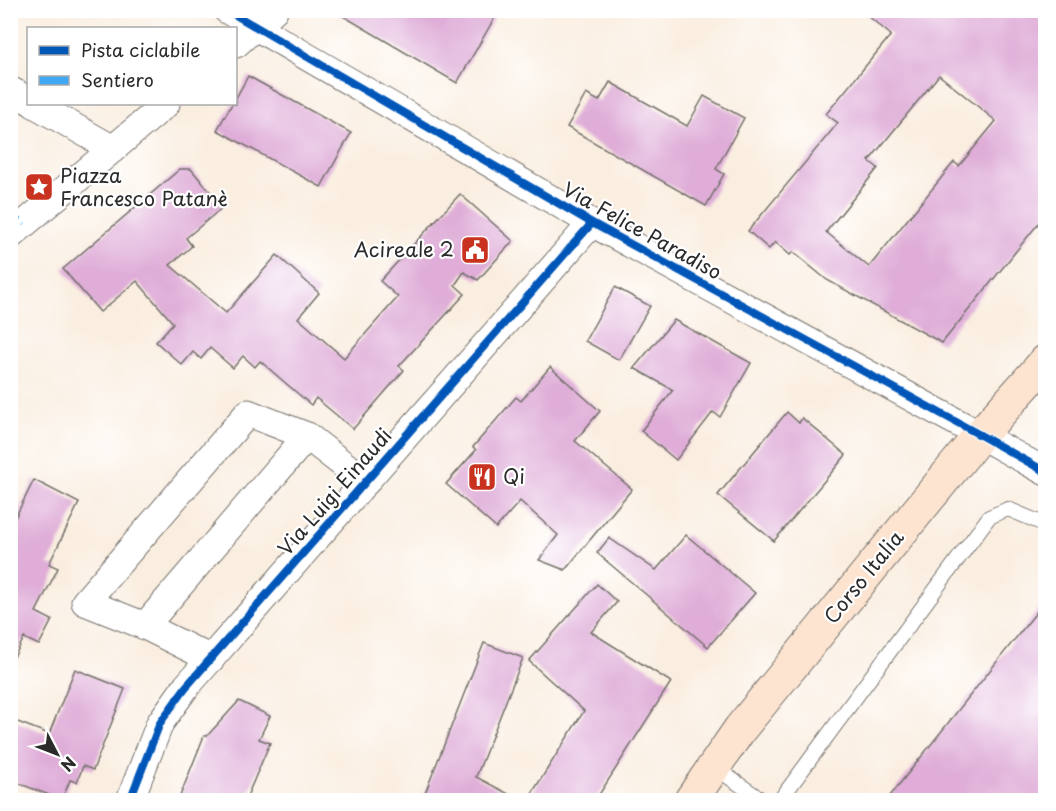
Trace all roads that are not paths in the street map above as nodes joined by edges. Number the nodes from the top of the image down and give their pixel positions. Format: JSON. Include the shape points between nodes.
{"nodes":[{"id":1,"x":227,"y":10,"type":"edge"},
{"id":2,"x":255,"y":27,"type":"edge"},
{"id":3,"x":10,"y":90,"type":"edge"},
{"id":4,"x":27,"y":99,"type":"edge"},
{"id":5,"x":36,"y":105,"type":"edge"},
{"id":6,"x":165,"y":105,"type":"edge"},
{"id":7,"x":113,"y":149,"type":"junction"},
{"id":8,"x":592,"y":223,"type":"junction"},
{"id":9,"x":15,"y":225,"type":"edge"},
{"id":10,"x":1046,"y":361,"type":"edge"},
{"id":11,"x":980,"y":435,"type":"junction"},
{"id":12,"x":307,"y":436,"type":"junction"},
{"id":13,"x":1046,"y":472,"type":"edge"},
{"id":14,"x":366,"y":482,"type":"junction"},
{"id":15,"x":1046,"y":525,"type":"edge"},
{"id":16,"x":145,"y":626,"type":"junction"},
{"id":17,"x":211,"y":659,"type":"junction"},
{"id":18,"x":714,"y":767,"type":"junction"},
{"id":19,"x":130,"y":801,"type":"edge"},
{"id":20,"x":692,"y":801,"type":"edge"},
{"id":21,"x":762,"y":801,"type":"edge"},
{"id":22,"x":780,"y":801,"type":"edge"}],
"edges":[{"from":1,"to":2,"type":"street","name":"Via Felice Paradiso"},
{"from":2,"to":8,"type":"street","name":"Via Felice Paradiso"},
{"from":3,"to":4,"type":"street"},
{"from":5,"to":7,"type":"street"},
{"from":6,"to":7,"type":"street"},
{"from":7,"to":9,"type":"street"},
{"from":8,"to":11,"type":"street","name":"Via Felice Paradiso"},
{"from":8,"to":14,"type":"street","name":"Via Luigi Einaudi"},
{"from":10,"to":11,"type":"street","name":"Corso Italia"},
{"from":11,"to":13,"type":"street","name":"Via Felice Paradiso"},
{"from":11,"to":18,"type":"street","name":"Corso Italia","via":[[740,729]]},
{"from":12,"to":14,"type":"street"},
{"from":12,"to":16,"type":"street"},
{"from":12,"to":16,"type":"street","via":[[248,413],[85,602]]},
{"from":14,"to":17,"type":"street","name":"Via Luigi Einaudi"},
{"from":15,"to":22,"type":"lane","via":[[1008,509],[989,517]]},
{"from":16,"to":17,"type":"street"},
{"from":17,"to":19,"type":"street","name":"Via Luigi Einaudi","via":[[160,723]]},
{"from":18,"to":20,"type":"street","name":"Corso Italia"},
{"from":18,"to":21,"type":"lane"}]}
